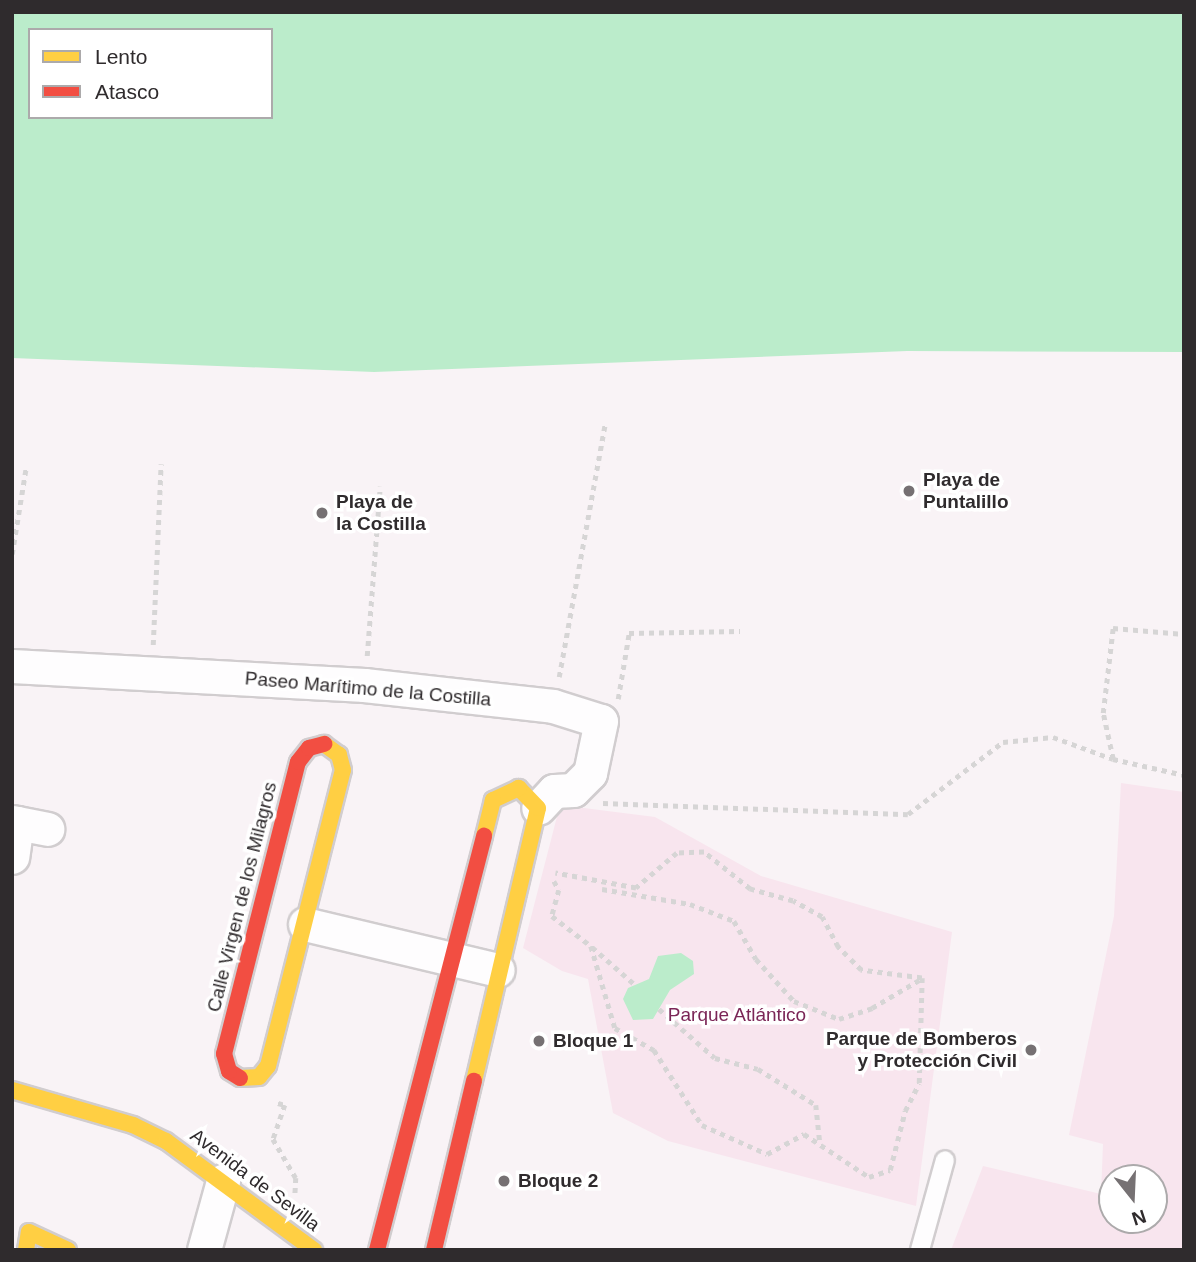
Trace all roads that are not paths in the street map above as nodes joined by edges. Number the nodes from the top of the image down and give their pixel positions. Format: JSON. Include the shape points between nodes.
{"nodes":[{"id":1,"x":12,"y":666,"type":"edge"},
{"id":2,"x":538,"y":808,"type":"junction"},
{"id":3,"x":25,"y":825,"type":"edge"},
{"id":4,"x":12,"y":857,"type":"edge"},
{"id":5,"x":305,"y":923,"type":"junction"},
{"id":6,"x":451,"y":959,"type":"junction"},
{"id":7,"x":498,"y":970,"type":"junction"},
{"id":8,"x":12,"y":1090,"type":"edge"},
{"id":9,"x":945,"y":1160,"type":"dead end"},
{"id":10,"x":223,"y":1181,"type":"junction"},
{"id":11,"x":26,"y":1250,"type":"edge"},
{"id":12,"x":68,"y":1250,"type":"edge"},
{"id":13,"x":204,"y":1250,"type":"edge"},
{"id":14,"x":314,"y":1250,"type":"edge"},
{"id":15,"x":377,"y":1250,"type":"edge"},
{"id":16,"x":434,"y":1250,"type":"edge"},
{"id":17,"x":920,"y":1250,"type":"edge"}],
"edges":[{"from":1,"to":2,"type":"street","name":"Paseo Marítimo de la Costilla","via":[[364,685],[553,706],[601,721],[590,773],[573,790],[554,791]]},
{"from":2,"to":6,"type":"street","via":[[519,788],[494,800]]},
{"from":2,"to":7,"type":"street"},
{"from":3,"to":4,"type":"street"},
{"from":5,"to":5,"type":"street","name":"Calle Virgen de los Milagros","via":[[343,770],[339,755],[324,744],[309,748],[298,762],[224,1054],[229,1071],[243,1080],[259,1077],[268,1066]]},
{"from":5,"to":6,"type":"street"},
{"from":6,"to":7,"type":"street"},
{"from":6,"to":15,"type":"street"},
{"from":7,"to":16,"type":"street"},
{"from":8,"to":10,"type":"street","name":"Avenida de Sevilla","via":[[133,1125],[172,1144]]},
{"from":9,"to":17,"type":"lane"},
{"from":10,"to":13,"type":"street"},
{"from":10,"to":14,"type":"street","name":"Avenida de Sevilla"},
{"from":11,"to":12,"type":"street","via":[[29,1232]]}]}
